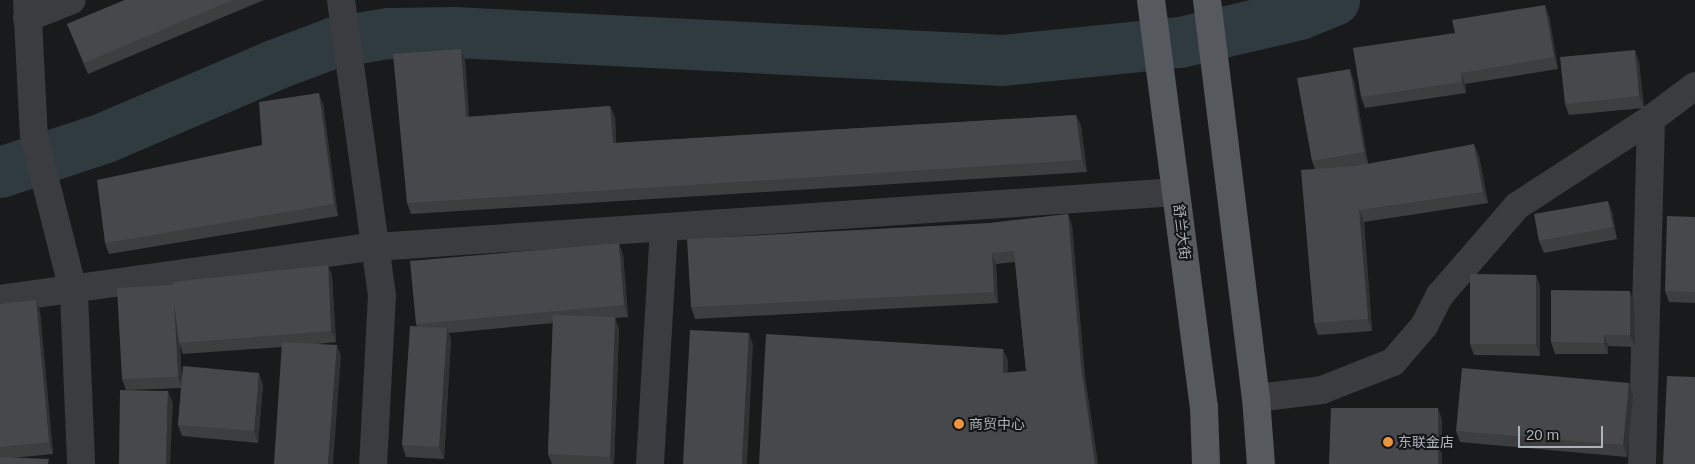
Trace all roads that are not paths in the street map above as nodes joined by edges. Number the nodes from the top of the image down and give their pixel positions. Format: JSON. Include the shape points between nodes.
{"nodes":[{"id":1,"x":72,"y":0,"type":"edge"},
{"id":2,"x":341,"y":0,"type":"edge"},
{"id":3,"x":1151,"y":0,"type":"edge"},
{"id":4,"x":1207,"y":0,"type":"edge"},
{"id":5,"x":27,"y":9,"type":"edge"},
{"id":6,"x":1695,"y":86,"type":"edge"},
{"id":7,"x":1652,"y":119,"type":"junction"},
{"id":8,"x":1176,"y":192,"type":"junction"},
{"id":9,"x":664,"y":227,"type":"junction"},
{"id":10,"x":375,"y":247,"type":"junction"},
{"id":11,"x":73,"y":290,"type":"junction"},
{"id":12,"x":0,"y":299,"type":"edge"},
{"id":13,"x":1256,"y":398,"type":"junction"},
{"id":14,"x":81,"y":464,"type":"edge"},
{"id":15,"x":373,"y":464,"type":"edge"},
{"id":16,"x":650,"y":464,"type":"edge"},
{"id":17,"x":1206,"y":464,"type":"edge"},
{"id":18,"x":1261,"y":464,"type":"edge"},
{"id":19,"x":1642,"y":464,"type":"edge"}],
"edges":[{"from":1,"to":5,"type":"street"},
{"from":2,"to":10,"type":"street"},
{"from":3,"to":8,"type":"main road","name":"舒兰大街"},
{"from":4,"to":13,"type":"main road"},
{"from":5,"to":11,"type":"street","via":[[34,136]]},
{"from":6,"to":7,"type":"street"},
{"from":7,"to":13,"type":"street","via":[[1517,206],[1440,295],[1424,326],[1393,362],[1322,390]]},
{"from":7,"to":19,"type":"street"},
{"from":8,"to":9,"type":"street"},
{"from":8,"to":17,"type":"main road","name":"舒兰大街","via":[[1204,407]]},
{"from":9,"to":10,"type":"street"},
{"from":9,"to":16,"type":"street"},
{"from":10,"to":11,"type":"street"},
{"from":10,"to":15,"type":"street","via":[[382,295]]},
{"from":11,"to":12,"type":"street"},
{"from":11,"to":14,"type":"street"},
{"from":13,"to":18,"type":"main road"}]}
